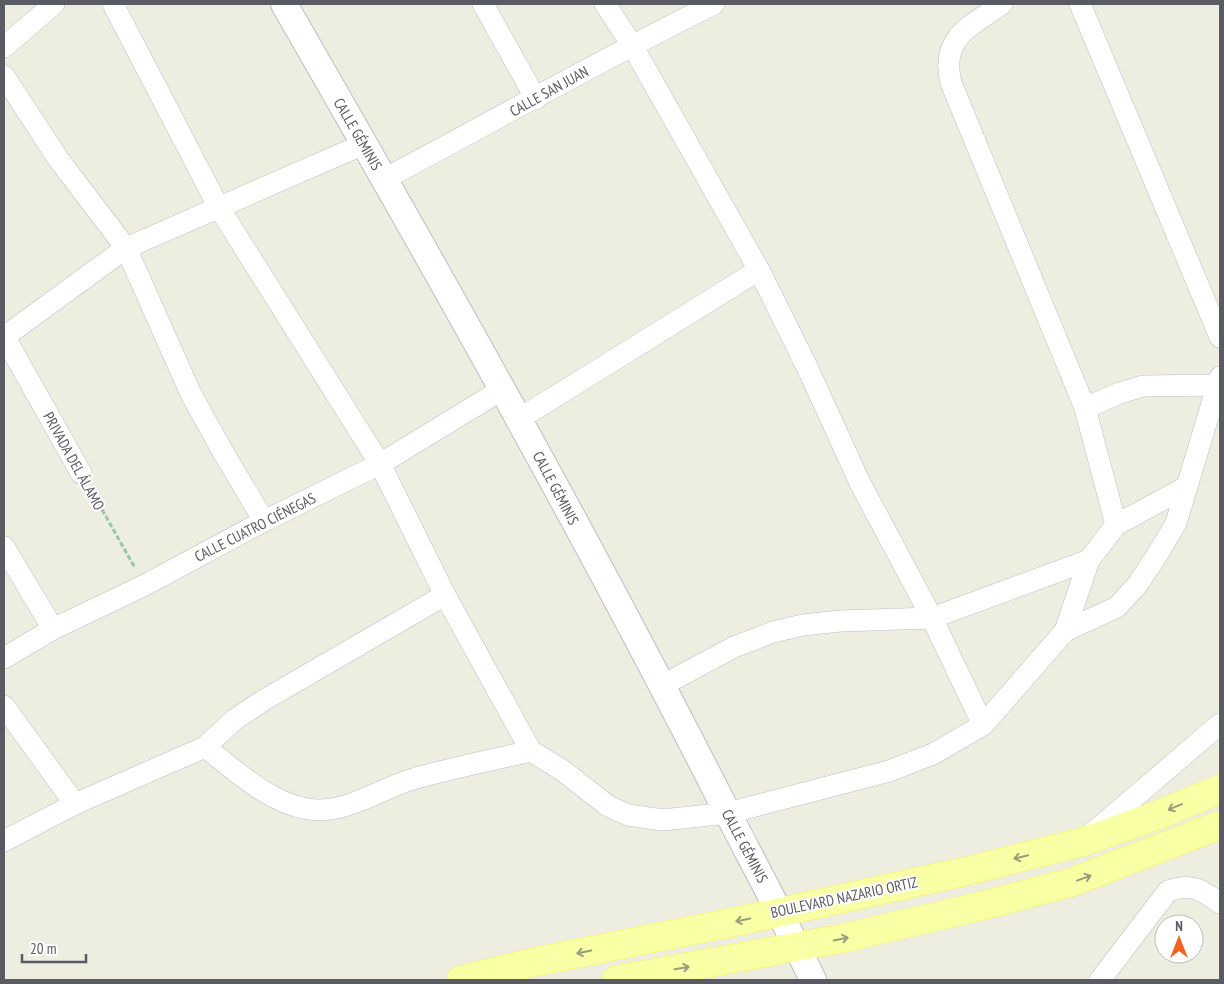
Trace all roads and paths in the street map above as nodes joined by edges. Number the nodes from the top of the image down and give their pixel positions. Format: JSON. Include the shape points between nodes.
{"nodes":[{"id":1,"x":54,"y":4,"type":"edge"},
{"id":2,"x":112,"y":4,"type":"edge"},
{"id":3,"x":284,"y":4,"type":"edge"},
{"id":4,"x":483,"y":4,"type":"edge"},
{"id":5,"x":605,"y":4,"type":"edge"},
{"id":6,"x":714,"y":4,"type":"edge"},
{"id":7,"x":1002,"y":4,"type":"edge"},
{"id":8,"x":1080,"y":4,"type":"edge"},
{"id":9,"x":632,"y":45,"type":"junction"},
{"id":10,"x":4,"y":47,"type":"edge"},
{"id":11,"x":4,"y":76,"type":"edge"},
{"id":12,"x":536,"y":99,"type":"junction"},
{"id":13,"x":364,"y":144,"type":"junction"},
{"id":14,"x":384,"y":179,"type":"junction"},
{"id":15,"x":218,"y":206,"type":"junction"},
{"id":16,"x":126,"y":248,"type":"junction"},
{"id":17,"x":759,"y":270,"type":"junction"},
{"id":18,"x":4,"y":336,"type":"edge"},
{"id":19,"x":1220,"y":337,"type":"edge"},
{"id":20,"x":1219,"y":381,"type":"edge"},
{"id":21,"x":503,"y":389,"type":"junction"},
{"id":22,"x":1085,"y":408,"type":"junction"},
{"id":23,"x":519,"y":419,"type":"junction"},
{"id":24,"x":380,"y":464,"type":"junction"},
{"id":25,"x":81,"y":472,"type":"joint"},
{"id":26,"x":1186,"y":487,"type":"junction"},
{"id":27,"x":264,"y":521,"type":"junction"},
{"id":28,"x":1116,"y":525,"type":"junction"},
{"id":29,"x":4,"y":547,"type":"edge"},
{"id":30,"x":1089,"y":560,"type":"junction"},
{"id":31,"x":144,"y":585,"type":"junction"},
{"id":32,"x":445,"y":595,"type":"junction"},
{"id":33,"x":932,"y":618,"type":"junction"},
{"id":34,"x":53,"y":630,"type":"junction"},
{"id":35,"x":1065,"y":631,"type":"junction"},
{"id":36,"x":4,"y":658,"type":"edge"},
{"id":37,"x":663,"y":685,"type":"junction"},
{"id":38,"x":4,"y":706,"type":"edge"},
{"id":39,"x":1220,"y":724,"type":"edge"},
{"id":40,"x":983,"y":725,"type":"junction"},
{"id":41,"x":205,"y":747,"type":"junction"},
{"id":42,"x":531,"y":751,"type":"junction"},
{"id":43,"x":1220,"y":789,"type":"edge"},
{"id":44,"x":75,"y":804,"type":"junction"},
{"id":45,"x":728,"y":813,"type":"junction"},
{"id":46,"x":1220,"y":824,"type":"edge"},
{"id":47,"x":4,"y":841,"type":"edge"},
{"id":48,"x":1082,"y":842,"type":"junction"},
{"id":49,"x":1220,"y":903,"type":"edge"},
{"id":50,"x":780,"y":911,"type":"junction"},
{"id":51,"x":797,"y":947,"type":"junction"},
{"id":52,"x":461,"y":980,"type":"edge"},
{"id":53,"x":616,"y":980,"type":"edge"},
{"id":54,"x":813,"y":980,"type":"edge"},
{"id":55,"x":1100,"y":980,"type":"edge"}],
"edges":[{"from":1,"to":10,"type":"street"},
{"from":2,"to":15,"type":"street"},
{"from":3,"to":13,"type":"street","name":"CALLE GÉMINIS"},
{"from":4,"to":12,"type":"street"},
{"from":5,"to":9,"type":"street"},
{"from":6,"to":9,"type":"street","name":"CALLE SAN JUAN"},
{"from":7,"to":22,"type":"street","via":[[964,30],[952,43],[948,69]]},
{"from":8,"to":19,"type":"street"},
{"from":9,"to":12,"type":"street","name":"CALLE SAN JUAN"},
{"from":9,"to":17,"type":"street"},
{"from":11,"to":16,"type":"street","via":[[60,160]]},
{"from":12,"to":14,"type":"street","name":"CALLE SAN JUAN"},
{"from":13,"to":14,"type":"street","name":"CALLE GÉMINIS"},
{"from":13,"to":15,"type":"street"},
{"from":14,"to":21,"type":"street","name":"CALLE GÉMINIS"},
{"from":15,"to":16,"type":"street"},
{"from":15,"to":24,"type":"street"},
{"from":16,"to":18,"type":"street"},
{"from":16,"to":27,"type":"street","via":[[191,394]]},
{"from":17,"to":23,"type":"street"},
{"from":17,"to":33,"type":"street","via":[[860,483]]},
{"from":18,"to":25,"type":"street","name":"PRIVADA DEL ÁLAMO"},
{"from":20,"to":22,"type":"street","via":[[1143,386]]},
{"from":20,"to":26,"type":"street"},
{"from":21,"to":23,"type":"street","name":"CALLE GÉMINIS"},
{"from":21,"to":24,"type":"street","name":"CALLE CUATRO CIÉNEGAS"},
{"from":22,"to":28,"type":"street"},
{"from":23,"to":37,"type":"street","name":"CALLE GÉMINIS"},
{"from":24,"to":27,"type":"street","name":"CALLE CUATRO CIÉNEGAS"},
{"from":24,"to":32,"type":"street"},
{"from":25,"to":31,"type":"path","name":"PRIVADA DEL ÁLAMO"},
{"from":26,"to":28,"type":"street"},
{"from":26,"to":35,"type":"street","via":[[1176,523],[1138,584],[1117,608]]},
{"from":27,"to":31,"type":"street","name":"CALLE CUATRO CIÉNEGAS"},
{"from":28,"to":30,"type":"street"},
{"from":29,"to":34,"type":"street"},
{"from":30,"to":33,"type":"street"},
{"from":30,"to":35,"type":"street"},
{"from":31,"to":34,"type":"street","name":"CALLE CUATRO CIÉNEGAS"},
{"from":32,"to":41,"type":"street","via":[[264,700],[234,720]]},
{"from":32,"to":42,"type":"street"},
{"from":33,"to":37,"type":"street","via":[[840,621],[773,632],[734,647]]},
{"from":33,"to":40,"type":"street"},
{"from":34,"to":36,"type":"street","name":"CALLE CUATRO CIÉNEGAS"},
{"from":35,"to":40,"type":"street"},
{"from":37,"to":45,"type":"street","name":"CALLE GÉMINIS"},
{"from":38,"to":44,"type":"street"},
{"from":39,"to":48,"type":"street"},
{"from":40,"to":45,"type":"street","via":[[933,754],[889,771]]},
{"from":41,"to":42,"type":"street","via":[[256,786],[284,802],[327,810],[340,808],[412,779]]},
{"from":41,"to":44,"type":"street"},
{"from":42,"to":45,"type":"street","via":[[562,770],[608,806],[628,815],[664,820]]},
{"from":43,"to":48,"type":"main road","name":"BOULEVARD NAZARIO ORTIZ","one_way":true},
{"from":44,"to":47,"type":"street"},
{"from":45,"to":50,"type":"street","name":"CALLE GÉMINIS"},
{"from":51,"to":46,"type":"main road","one_way":true,"via":[[977,908],[1072,882]]},
{"from":48,"to":50,"type":"main road","name":"BOULEVARD NAZARIO ORTIZ","one_way":true},
{"from":49,"to":55,"type":"street","via":[[1202,891],[1185,886],[1168,891]]},
{"from":50,"to":51,"type":"street","name":"CALLE GÉMINIS"},
{"from":50,"to":52,"type":"main road","name":"BOULEVARD NAZARIO ORTIZ","one_way":true},
{"from":53,"to":51,"type":"main road","one_way":true},
{"from":51,"to":54,"type":"street","name":"CALLE GÉMINIS"}]}
